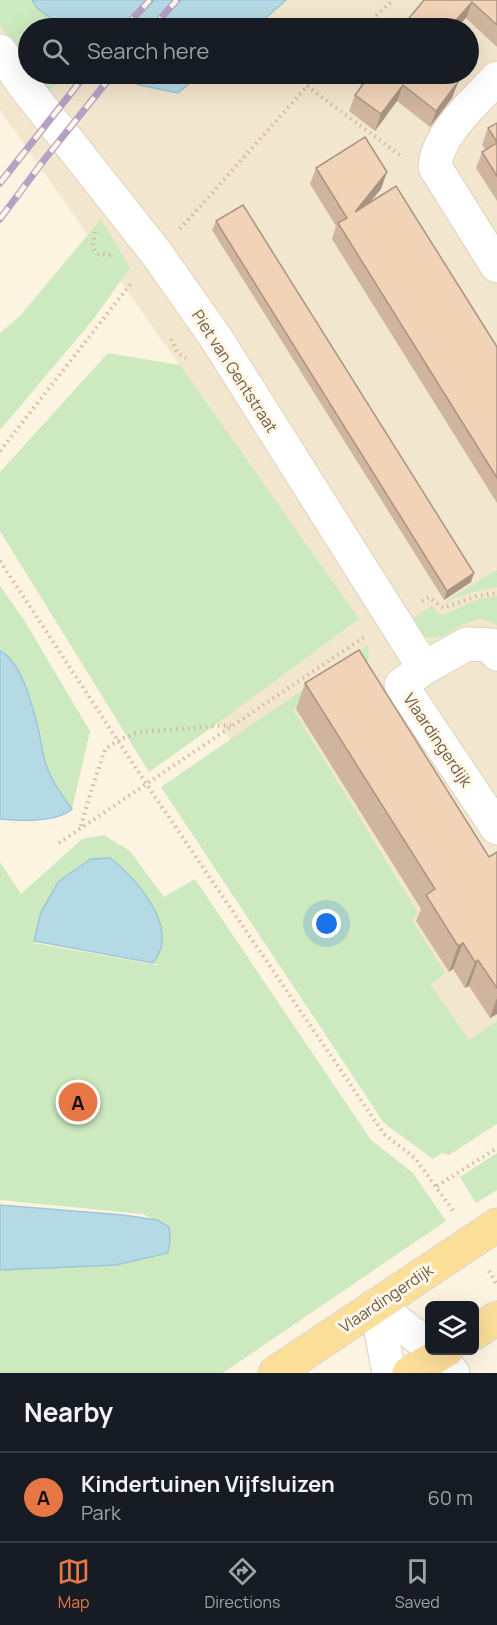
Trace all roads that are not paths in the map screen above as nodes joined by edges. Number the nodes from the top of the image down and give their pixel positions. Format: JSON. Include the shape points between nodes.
{"nodes":[{"id":1,"x":0,"y":51,"type":"edge"},
{"id":2,"x":18,"y":77,"type":"edge"},
{"id":3,"x":497,"y":78,"type":"edge"},
{"id":4,"x":23,"y":84,"type":"edge"},
{"id":5,"x":497,"y":266,"type":"edge"},
{"id":6,"x":497,"y":654,"type":"edge"},
{"id":7,"x":424,"y":669,"type":"junction"},
{"id":8,"x":497,"y":828,"type":"edge"},
{"id":9,"x":497,"y":1225,"type":"edge"},
{"id":10,"x":376,"y":1305,"type":"junction"},
{"id":11,"x":497,"y":1318,"type":"edge"},
{"id":12,"x":479,"y":1330,"type":"edge"},
{"id":13,"x":425,"y":1343,"type":"edge"},
{"id":14,"x":441,"y":1355,"type":"edge"},
{"id":15,"x":275,"y":1373,"type":"edge"},
{"id":16,"x":389,"y":1373,"type":"edge"},
{"id":17,"x":409,"y":1373,"type":"edge"}],
"edges":[{"from":1,"to":2,"type":"street","name":"Piet van Gentstraat"},
{"from":3,"to":5,"type":"street","via":[[452,128],[436,155],[435,167]]},
{"from":4,"to":7,"type":"street","name":"Piet van Gentstraat","via":[[157,254],[216,338]]},
{"from":6,"to":7,"type":"street","name":"Vlaardingerdijk","via":[[491,645],[467,644]]},
{"from":7,"to":8,"type":"street","name":"Vlaardingerdijk","via":[[401,685]]},
{"from":9,"to":10,"type":"main road","name":"Vlaardingerdijk"},
{"from":10,"to":13,"type":"street"},
{"from":10,"to":15,"type":"main road","name":"Vlaardingerdijk"},
{"from":10,"to":16,"type":"street"},
{"from":11,"to":12,"type":"main road"},
{"from":14,"to":17,"type":"main road"}]}
